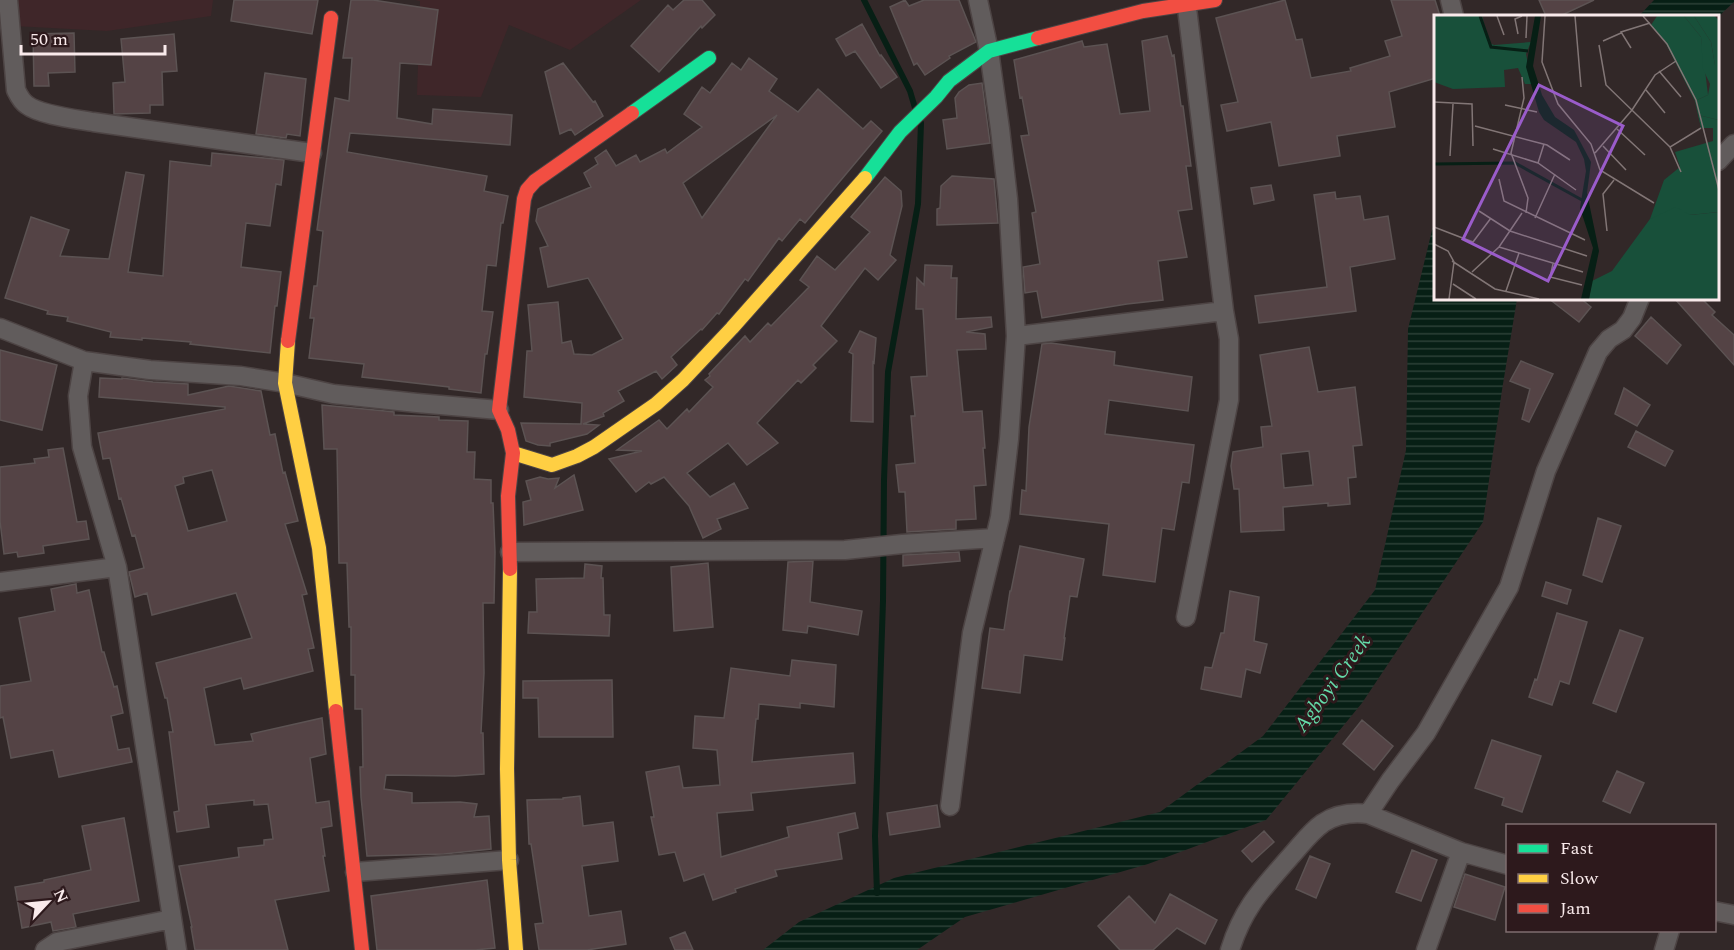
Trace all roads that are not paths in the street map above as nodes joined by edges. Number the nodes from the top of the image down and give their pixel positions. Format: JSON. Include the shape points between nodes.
{"nodes":[{"id":1,"x":8,"y":0,"type":"edge"},
{"id":2,"x":978,"y":0,"type":"edge"},
{"id":3,"x":1215,"y":0,"type":"edge"},
{"id":4,"x":1450,"y":0,"type":"edge"},
{"id":5,"x":1187,"y":3,"type":"edge"},
{"id":6,"x":1454,"y":15,"type":"edge"},
{"id":7,"x":331,"y":18,"type":"dead end"},
{"id":8,"x":989,"y":51,"type":"junction"},
{"id":9,"x":709,"y":58,"type":"dead end"},
{"id":10,"x":1734,"y":144,"type":"edge"},
{"id":11,"x":312,"y":153,"type":"junction"},
{"id":12,"x":1719,"y":160,"type":"edge"},
{"id":13,"x":1639,"y":300,"type":"edge"},
{"id":14,"x":1224,"y":311,"type":"junction"},
{"id":15,"x":0,"y":328,"type":"edge"},
{"id":16,"x":1016,"y":336,"type":"junction"},
{"id":17,"x":84,"y":361,"type":"junction"},
{"id":18,"x":285,"y":383,"type":"junction"},
{"id":19,"x":499,"y":410,"type":"junction"},
{"id":20,"x":513,"y":453,"type":"junction"},
{"id":21,"x":995,"y":538,"type":"junction"},
{"id":22,"x":510,"y":552,"type":"junction"},
{"id":23,"x":117,"y":567,"type":"junction"},
{"id":24,"x":0,"y":582,"type":"edge"},
{"id":25,"x":1186,"y":617,"type":"dead end"},
{"id":26,"x":950,"y":806,"type":"dead end"},
{"id":27,"x":1368,"y":814,"type":"junction"},
{"id":28,"x":1461,"y":852,"type":"junction"},
{"id":29,"x":509,"y":860,"type":"junction"},
{"id":30,"x":1506,"y":864,"type":"edge"},
{"id":31,"x":355,"y":873,"type":"junction"},
{"id":32,"x":1716,"y":911,"type":"edge"},
{"id":33,"x":1734,"y":915,"type":"edge"},
{"id":34,"x":171,"y":919,"type":"junction"},
{"id":35,"x":1669,"y":932,"type":"edge"},
{"id":36,"x":45,"y":950,"type":"edge"},
{"id":37,"x":177,"y":950,"type":"edge"},
{"id":38,"x":362,"y":950,"type":"edge"},
{"id":39,"x":516,"y":950,"type":"edge"},
{"id":40,"x":1230,"y":950,"type":"edge"},
{"id":41,"x":1426,"y":950,"type":"edge"},
{"id":42,"x":1664,"y":950,"type":"edge"}],
"edges":[{"from":1,"to":11,"type":"street","via":[[16,90],[29,107],[75,119]]},
{"from":2,"to":8,"type":"street"},
{"from":3,"to":5,"type":"street"},
{"from":4,"to":6,"type":"street"},
{"from":5,"to":8,"type":"street","via":[[1087,24]]},
{"from":5,"to":14,"type":"street"},
{"from":7,"to":11,"type":"street"},
{"from":8,"to":16,"type":"street","via":[[1008,199]]},
{"from":8,"to":20,"type":"street","via":[[949,81],[900,132],[866,178],[732,328],[656,404],[594,447],[552,465]]},
{"from":9,"to":19,"type":"street","via":[[527,188]]},
{"from":10,"to":12,"type":"street"},
{"from":11,"to":18,"type":"street"},
{"from":13,"to":27,"type":"street","via":[[1623,330],[1598,352],[1585,380],[1546,471],[1509,587],[1426,734]]},
{"from":14,"to":16,"type":"street"},
{"from":14,"to":25,"type":"street","via":[[1229,339],[1228,400]]},
{"from":15,"to":17,"type":"street"},
{"from":16,"to":21,"type":"street","via":[[1010,438]]},
{"from":17,"to":18,"type":"street"},
{"from":17,"to":23,"type":"street","via":[[78,396],[82,447]]},
{"from":18,"to":19,"type":"street","via":[[333,394]]},
{"from":18,"to":31,"type":"street","via":[[319,548]]},
{"from":19,"to":20,"type":"street"},
{"from":20,"to":22,"type":"street","via":[[508,496]]},
{"from":21,"to":22,"type":"street","via":[[845,550]]},
{"from":21,"to":26,"type":"street","via":[[972,633]]},
{"from":22,"to":29,"type":"street"},
{"from":23,"to":24,"type":"street"},
{"from":23,"to":34,"type":"street"},
{"from":27,"to":28,"type":"street"},
{"from":27,"to":40,"type":"street","via":[[1342,815],[1311,834],[1247,909]]},
{"from":28,"to":30,"type":"street"},
{"from":28,"to":41,"type":"street"},
{"from":29,"to":31,"type":"street"},
{"from":29,"to":39,"type":"street"},
{"from":31,"to":38,"type":"street"},
{"from":32,"to":33,"type":"street"},
{"from":34,"to":36,"type":"street","via":[[57,942]]},
{"from":34,"to":37,"type":"street"},
{"from":35,"to":42,"type":"street"}]}
